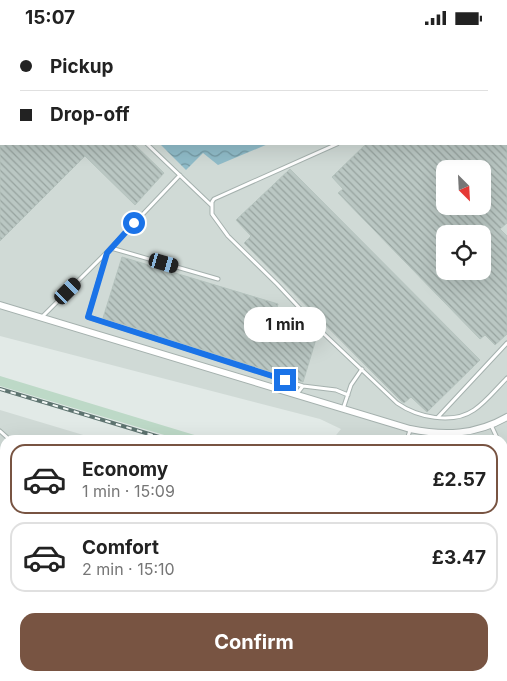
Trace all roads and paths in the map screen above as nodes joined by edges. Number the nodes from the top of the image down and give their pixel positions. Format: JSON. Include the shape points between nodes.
{"nodes":[{"id":1,"x":148,"y":145,"type":"edge"},
{"id":2,"x":335,"y":145,"type":"edge"},
{"id":3,"x":180,"y":175,"type":"junction"},
{"id":4,"x":211,"y":205,"type":"junction"},
{"id":5,"x":111,"y":248,"type":"junction"},
{"id":6,"x":107,"y":253,"type":"junction"},
{"id":7,"x":218,"y":279,"type":"dead end"},
{"id":8,"x":0,"y":305,"type":"edge"},
{"id":9,"x":42,"y":317,"type":"junction"},
{"id":10,"x":507,"y":343,"type":"edge"},
{"id":11,"x":362,"y":369,"type":"junction"},
{"id":12,"x":507,"y":378,"type":"edge"},
{"id":13,"x":303,"y":386,"type":"junction"},
{"id":14,"x":296,"y":395,"type":"junction"},
{"id":15,"x":348,"y":395,"type":"junction"},
{"id":16,"x":343,"y":409,"type":"junction"},
{"id":17,"x":438,"y":417,"type":"junction"},
{"id":18,"x":507,"y":417,"type":"edge"},
{"id":19,"x":491,"y":425,"type":"junction"},
{"id":20,"x":410,"y":429,"type":"junction"},
{"id":21,"x":408,"y":435,"type":"edge"},
{"id":22,"x":496,"y":435,"type":"edge"}],
"edges":[{"from":1,"to":3,"type":"lane"},
{"from":2,"to":4,"type":"lane","via":[[218,196]]},
{"from":3,"to":4,"type":"lane"},
{"from":3,"to":5,"type":"lane"},
{"from":4,"to":11,"type":"lane","via":[[216,220],[228,236]]},
{"from":5,"to":6,"type":"lane"},
{"from":5,"to":7,"type":"lane"},
{"from":6,"to":9,"type":"lane"},
{"from":6,"to":13,"type":"lane","via":[[88,317]]},
{"from":8,"to":9,"type":"street"},
{"from":9,"to":14,"type":"street"},
{"from":10,"to":17,"type":"lane"},
{"from":11,"to":15,"type":"lane"},
{"from":11,"to":17,"type":"lane","via":[[406,409]]},
{"from":12,"to":17,"type":"lane","via":[[472,412]]},
{"from":13,"to":14,"type":"lane"},
{"from":13,"to":15,"type":"lane","via":[[336,390]]},
{"from":14,"to":16,"type":"street"},
{"from":15,"to":16,"type":"lane"},
{"from":16,"to":20,"type":"street"},
{"from":18,"to":19,"type":"street"},
{"from":19,"to":20,"type":"street","via":[[463,433],[433,434]]},
{"from":19,"to":22,"type":"lane"},
{"from":20,"to":21,"type":"lane"}]}
